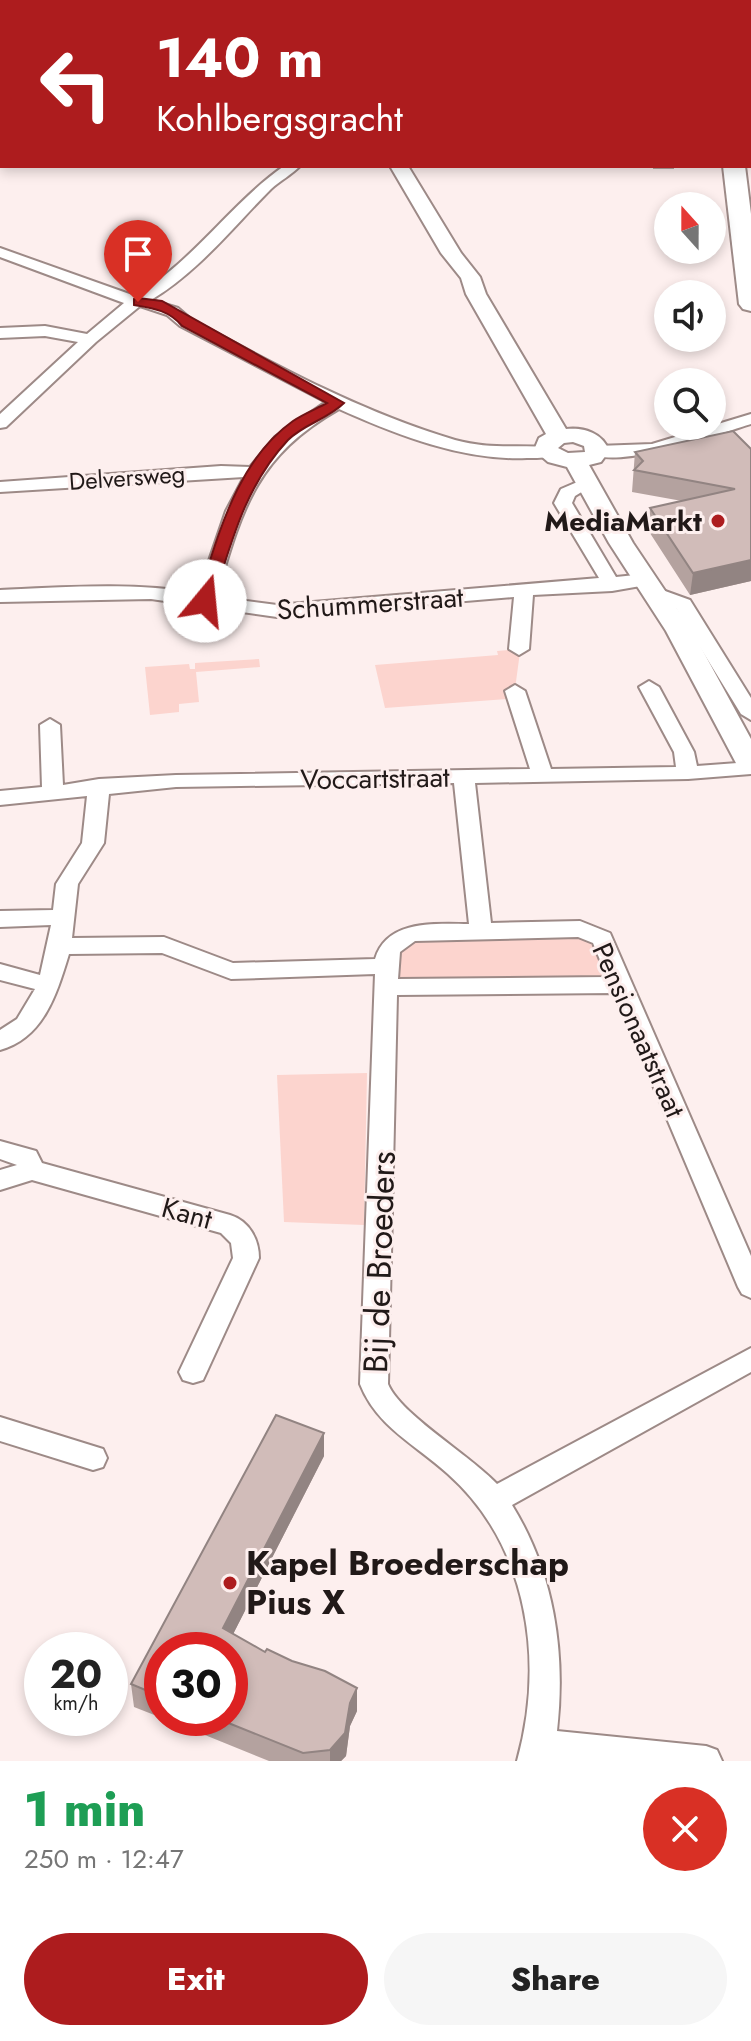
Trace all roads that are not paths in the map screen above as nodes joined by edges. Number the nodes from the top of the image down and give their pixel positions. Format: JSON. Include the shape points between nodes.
{"nodes":[{"id":1,"x":290,"y":168,"type":"edge"},
{"id":2,"x":400,"y":168,"type":"edge"},
{"id":3,"x":734,"y":168,"type":"edge"},
{"id":4,"x":0,"y":252,"type":"edge"},
{"id":5,"x":138,"y":302,"type":"junction"},
{"id":6,"x":751,"y":304,"type":"edge"},
{"id":7,"x":0,"y":333,"type":"edge"},
{"id":8,"x":90,"y":339,"type":"junction"},
{"id":9,"x":337,"y":403,"type":"junction"},
{"id":10,"x":751,"y":419,"type":"edge"},
{"id":11,"x":0,"y":423,"type":"edge"},
{"id":12,"x":554,"y":444,"type":"junction"},
{"id":13,"x":597,"y":451,"type":"junction"},
{"id":14,"x":575,"y":461,"type":"junction"},
{"id":15,"x":255,"y":472,"type":"junction"},
{"id":16,"x":589,"y":482,"type":"junction"},
{"id":17,"x":0,"y":487,"type":"edge"},
{"id":18,"x":612,"y":585,"type":"junction"},
{"id":19,"x":650,"y":587,"type":"junction"},
{"id":20,"x":524,"y":592,"type":"junction"},
{"id":21,"x":0,"y":596,"type":"edge"},
{"id":22,"x":205,"y":601,"type":"junction"},
{"id":23,"x":519,"y":649,"type":"dead end"},
{"id":24,"x":649,"y":687,"type":"dead end"},
{"id":25,"x":515,"y":691,"type":"dead end"},
{"id":26,"x":751,"y":714,"type":"edge"},
{"id":27,"x":50,"y":725,"type":"dead end"},
{"id":28,"x":751,"y":767,"type":"edge"},
{"id":29,"x":688,"y":773,"type":"junction"},
{"id":30,"x":543,"y":776,"type":"junction"},
{"id":31,"x":464,"y":777,"type":"junction"},
{"id":32,"x":99,"y":786,"type":"junction"},
{"id":33,"x":53,"y":792,"type":"junction"},
{"id":34,"x":0,"y":798,"type":"edge"},
{"id":35,"x":63,"y":917,"type":"junction"},
{"id":36,"x":0,"y":919,"type":"edge"},
{"id":37,"x":481,"y":930,"type":"junction"},
{"id":38,"x":60,"y":946,"type":"junction"},
{"id":39,"x":0,"y":972,"type":"edge"},
{"id":40,"x":388,"y":976,"type":"junction"},
{"id":41,"x":48,"y":985,"type":"junction"},
{"id":42,"x":621,"y":985,"type":"junction"},
{"id":43,"x":0,"y":1042,"type":"edge"},
{"id":44,"x":0,"y":1150,"type":"edge"},
{"id":45,"x":32,"y":1170,"type":"junction"},
{"id":46,"x":0,"y":1180,"type":"edge"},
{"id":47,"x":751,"y":1287,"type":"edge"},
{"id":48,"x":751,"y":1359,"type":"edge"},
{"id":49,"x":193,"y":1372,"type":"dead end"},
{"id":50,"x":0,"y":1429,"type":"edge"},
{"id":51,"x":93,"y":1458,"type":"dead end"},
{"id":52,"x":494,"y":1500,"type":"junction"},
{"id":53,"x":536,"y":1753,"type":"edge"},
{"id":54,"x":706,"y":1761,"type":"edge"}],
"edges":[{"from":1,"to":5,"type":"street","via":[[160,288]]},
{"from":2,"to":12,"type":"street","via":[[454,258],[451,265],[476,294]]},
{"from":3,"to":6,"type":"main road"},
{"from":4,"to":5,"type":"street"},
{"from":5,"to":8,"type":"street"},
{"from":5,"to":9,"type":"street","via":[[181,316]]},
{"from":7,"to":8,"type":"street","via":[[45,331]]},
{"from":8,"to":11,"type":"street"},
{"from":9,"to":12,"type":"street","via":[[478,450],[522,456]]},
{"from":9,"to":15,"type":"street","via":[[299,423]]},
{"from":10,"to":13,"type":"street","via":[[653,449]]},
{"from":12,"to":13,"type":"street","via":[[575,435],[589,438]]},
{"from":12,"to":14,"type":"street","via":[[560,459]]},
{"from":13,"to":14,"type":"street"},
{"from":14,"to":16,"type":"street"},
{"from":15,"to":17,"type":"street","name":"Delversweg"},
{"from":15,"to":22,"type":"street","via":[[237,503]]},
{"from":16,"to":18,"type":"street","via":[[567,493],[563,503]]},
{"from":16,"to":19,"type":"street"},
{"from":18,"to":19,"type":"street","name":"Schummerstraat"},
{"from":18,"to":20,"type":"street","name":"Schummerstraat"},
{"from":19,"to":26,"type":"street","via":[[683,604]]},
{"from":19,"to":28,"type":"street"},
{"from":20,"to":22,"type":"street","name":"Schummerstraat","via":[[277,611]]},
{"from":20,"to":23,"type":"street"},
{"from":21,"to":22,"type":"street","name":"Schummerstraat","via":[[128,592]]},
{"from":24,"to":29,"type":"street","via":[[684,752]]},
{"from":25,"to":30,"type":"street"},
{"from":27,"to":33,"type":"street"},
{"from":28,"to":29,"type":"street","name":"Voccartstraat"},
{"from":29,"to":30,"type":"street","name":"Voccartstraat"},
{"from":30,"to":31,"type":"street","name":"Voccartstraat"},
{"from":31,"to":32,"type":"street","name":"Voccartstraat"},
{"from":31,"to":37,"type":"street"},
{"from":32,"to":33,"type":"street","name":"Voccartstraat"},
{"from":32,"to":35,"type":"street","via":[[93,843],[67,884]]},
{"from":33,"to":34,"type":"street","name":"Voccartstraat"},
{"from":35,"to":36,"type":"street"},
{"from":35,"to":38,"type":"street"},
{"from":37,"to":40,"type":"street","via":[[411,934],[391,946]]},
{"from":37,"to":42,"type":"street","name":"Pensionaatstraat","via":[[589,930],[602,938]]},
{"from":38,"to":40,"type":"street","via":[[164,945],[231,971]]},
{"from":38,"to":41,"type":"street"},
{"from":39,"to":41,"type":"street"},
{"from":40,"to":42,"type":"street"},
{"from":40,"to":52,"type":"street","name":"Bij de Broeders","via":[[374,1384],[386,1410],[430,1441]]},
{"from":41,"to":43,"type":"street","via":[[25,1025]]},
{"from":42,"to":47,"type":"street","name":"Pensionaatstraat"},
{"from":44,"to":45,"type":"street","name":"Kant","via":[[27,1158]]},
{"from":45,"to":46,"type":"street"},
{"from":45,"to":49,"type":"street","name":"Kant","via":[[230,1225],[243,1237],[246,1258]]},
{"from":48,"to":52,"type":"street"},
{"from":50,"to":51,"type":"street"},
{"from":52,"to":53,"type":"street","name":"Bij de Broeders","via":[[518,1547],[541,1624],[544,1694]]},
{"from":53,"to":54,"type":"street"}]}
